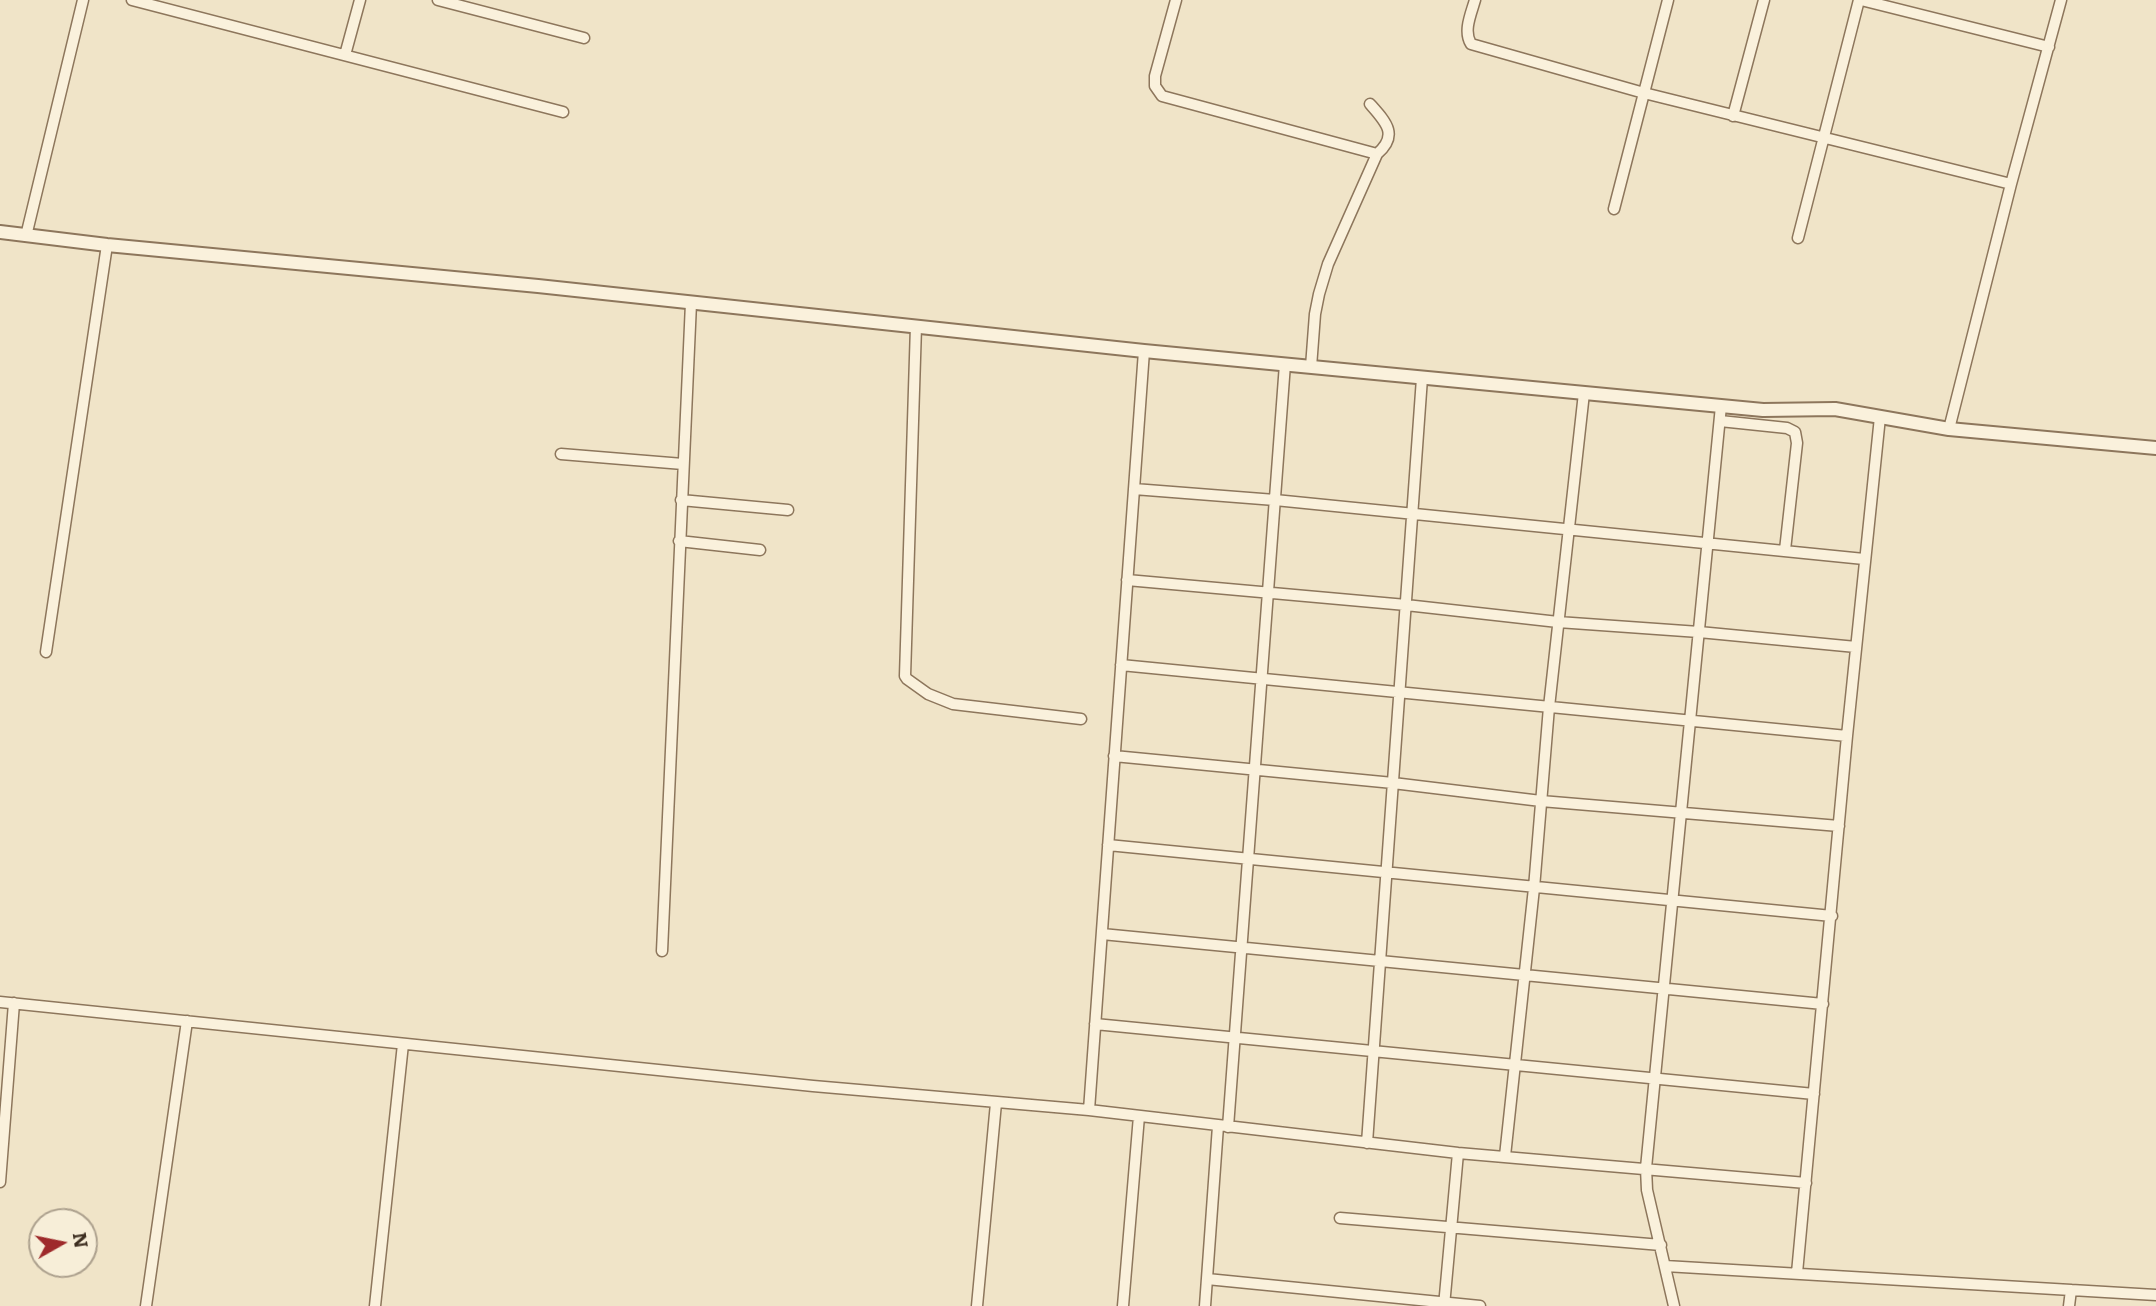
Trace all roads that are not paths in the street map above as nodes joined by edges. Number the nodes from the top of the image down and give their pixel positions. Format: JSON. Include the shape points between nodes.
{"nodes":[{"id":1,"x":83,"y":0,"type":"edge"},
{"id":2,"x":132,"y":0,"type":"edge"},
{"id":3,"x":360,"y":0,"type":"edge"},
{"id":4,"x":438,"y":0,"type":"edge"},
{"id":5,"x":1176,"y":0,"type":"edge"},
{"id":6,"x":1475,"y":0,"type":"edge"},
{"id":7,"x":1668,"y":0,"type":"edge"},
{"id":8,"x":1765,"y":0,"type":"edge"},
{"id":9,"x":1860,"y":0,"type":"edge"},
{"id":10,"x":2061,"y":0,"type":"edge"},
{"id":11,"x":584,"y":38,"type":"dead end"},
{"id":12,"x":2049,"y":47,"type":"junction"},
{"id":13,"x":345,"y":55,"type":"junction"},
{"id":14,"x":1644,"y":93,"type":"junction"},
{"id":15,"x":1370,"y":104,"type":"dead end"},
{"id":16,"x":563,"y":112,"type":"dead end"},
{"id":17,"x":1733,"y":116,"type":"junction"},
{"id":18,"x":1824,"y":138,"type":"junction"},
{"id":19,"x":1377,"y":155,"type":"junction"},
{"id":20,"x":2011,"y":184,"type":"junction"},
{"id":21,"x":1614,"y":209,"type":"dead end"},
{"id":22,"x":0,"y":232,"type":"edge"},
{"id":23,"x":26,"y":236,"type":"junction"},
{"id":24,"x":1798,"y":239,"type":"dead end"},
{"id":25,"x":107,"y":245,"type":"junction"},
{"id":26,"x":691,"y":303,"type":"junction"},
{"id":27,"x":916,"y":326,"type":"junction"},
{"id":28,"x":1144,"y":351,"type":"junction"},
{"id":29,"x":1285,"y":365,"type":"junction"},
{"id":30,"x":1311,"y":367,"type":"junction"},
{"id":31,"x":1422,"y":378,"type":"junction"},
{"id":32,"x":1584,"y":393,"type":"junction"},
{"id":33,"x":1721,"y":406,"type":"junction"},
{"id":34,"x":1880,"y":417,"type":"junction"},
{"id":35,"x":1720,"y":421,"type":"junction"},
{"id":36,"x":1949,"y":429,"type":"junction"},
{"id":37,"x":2156,"y":448,"type":"edge"},
{"id":38,"x":561,"y":454,"type":"dead end"},
{"id":39,"x":683,"y":464,"type":"junction"},
{"id":40,"x":1134,"y":489,"type":"junction"},
{"id":41,"x":681,"y":500,"type":"junction"},
{"id":42,"x":1275,"y":500,"type":"junction"},
{"id":43,"x":788,"y":510,"type":"dead end"},
{"id":44,"x":1412,"y":514,"type":"junction"},
{"id":45,"x":1568,"y":530,"type":"junction"},
{"id":46,"x":679,"y":541,"type":"junction"},
{"id":47,"x":1708,"y":542,"type":"junction"},
{"id":48,"x":760,"y":550,"type":"dead end"},
{"id":49,"x":1785,"y":550,"type":"junction"},
{"id":50,"x":1864,"y":559,"type":"junction"},
{"id":51,"x":1127,"y":580,"type":"junction"},
{"id":52,"x":1268,"y":592,"type":"junction"},
{"id":53,"x":1406,"y":605,"type":"junction"},
{"id":54,"x":1559,"y":622,"type":"junction"},
{"id":55,"x":1699,"y":632,"type":"junction"},
{"id":56,"x":1856,"y":648,"type":"junction"},
{"id":57,"x":46,"y":652,"type":"dead end"},
{"id":58,"x":1121,"y":665,"type":"junction"},
{"id":59,"x":1261,"y":678,"type":"junction"},
{"id":60,"x":1399,"y":692,"type":"junction"},
{"id":61,"x":1549,"y":707,"type":"junction"},
{"id":62,"x":1081,"y":719,"type":"dead end"},
{"id":63,"x":1690,"y":722,"type":"junction"},
{"id":64,"x":1847,"y":736,"type":"junction"},
{"id":65,"x":1114,"y":756,"type":"junction"},
{"id":66,"x":1254,"y":770,"type":"junction"},
{"id":67,"x":1393,"y":783,"type":"junction"},
{"id":68,"x":1541,"y":801,"type":"junction"},
{"id":69,"x":1681,"y":812,"type":"junction"},
{"id":70,"x":1839,"y":826,"type":"junction"},
{"id":71,"x":1108,"y":845,"type":"junction"},
{"id":72,"x":1248,"y":859,"type":"junction"},
{"id":73,"x":1387,"y":872,"type":"junction"},
{"id":74,"x":1534,"y":888,"type":"junction"},
{"id":75,"x":1672,"y":900,"type":"junction"},
{"id":76,"x":1832,"y":916,"type":"junction"},
{"id":77,"x":1102,"y":934,"type":"junction"},
{"id":78,"x":1241,"y":947,"type":"junction"},
{"id":79,"x":662,"y":951,"type":"dead end"},
{"id":80,"x":1381,"y":961,"type":"junction"},
{"id":81,"x":1524,"y":975,"type":"junction"},
{"id":82,"x":1664,"y":988,"type":"junction"},
{"id":83,"x":0,"y":1002,"type":"edge"},
{"id":84,"x":14,"y":1003,"type":"junction"},
{"id":85,"x":1823,"y":1004,"type":"junction"},
{"id":86,"x":187,"y":1021,"type":"junction"},
{"id":87,"x":1095,"y":1024,"type":"junction"},
{"id":88,"x":1234,"y":1038,"type":"junction"},
{"id":89,"x":403,"y":1044,"type":"junction"},
{"id":90,"x":1375,"y":1051,"type":"junction"},
{"id":91,"x":1515,"y":1065,"type":"junction"},
{"id":92,"x":1655,"y":1078,"type":"junction"},
{"id":93,"x":1814,"y":1094,"type":"junction"},
{"id":94,"x":996,"y":1103,"type":"junction"},
{"id":95,"x":1089,"y":1110,"type":"junction"},
{"id":96,"x":1139,"y":1116,"type":"junction"},
{"id":97,"x":1223,"y":1126,"type":"junction"},
{"id":98,"x":1367,"y":1143,"type":"junction"},
{"id":99,"x":1458,"y":1153,"type":"junction"},
{"id":100,"x":1506,"y":1156,"type":"junction"},
{"id":101,"x":1646,"y":1168,"type":"junction"},
{"id":102,"x":0,"y":1182,"type":"edge"},
{"id":103,"x":1806,"y":1183,"type":"junction"},
{"id":104,"x":1340,"y":1217,"type":"dead end"},
{"id":105,"x":1451,"y":1227,"type":"junction"},
{"id":106,"x":1661,"y":1245,"type":"junction"},
{"id":107,"x":1665,"y":1266,"type":"junction"},
{"id":108,"x":1797,"y":1273,"type":"junction"},
{"id":109,"x":1207,"y":1279,"type":"junction"},
{"id":110,"x":2071,"y":1290,"type":"junction"},
{"id":111,"x":2156,"y":1295,"type":"edge"},
{"id":112,"x":1444,"y":1304,"type":"edge"},
{"id":113,"x":146,"y":1306,"type":"edge"},
{"id":114,"x":375,"y":1306,"type":"edge"},
{"id":115,"x":977,"y":1306,"type":"edge"},
{"id":116,"x":1123,"y":1306,"type":"edge"},
{"id":117,"x":1205,"y":1306,"type":"edge"},
{"id":118,"x":1480,"y":1306,"type":"edge"},
{"id":119,"x":1674,"y":1306,"type":"edge"},
{"id":120,"x":2069,"y":1306,"type":"edge"}],
"edges":[{"from":1,"to":23,"type":"street"},
{"from":2,"to":13,"type":"street"},
{"from":3,"to":13,"type":"street"},
{"from":4,"to":11,"type":"street"},
{"from":5,"to":19,"type":"street","via":[[1155,76],[1162,96]]},
{"from":6,"to":14,"type":"street","via":[[1468,29],[1471,44]]},
{"from":7,"to":14,"type":"street"},
{"from":8,"to":17,"type":"street"},
{"from":9,"to":12,"type":"street"},
{"from":9,"to":18,"type":"street"},
{"from":10,"to":12,"type":"street"},
{"from":12,"to":20,"type":"street"},
{"from":13,"to":16,"type":"street"},
{"from":14,"to":17,"type":"street"},
{"from":14,"to":21,"type":"street"},
{"from":15,"to":19,"type":"street","via":[[1389,134],[1387,146]]},
{"from":17,"to":18,"type":"street"},
{"from":18,"to":20,"type":"street"},
{"from":18,"to":24,"type":"street"},
{"from":19,"to":30,"type":"street","via":[[1328,264],[1315,314]]},
{"from":20,"to":36,"type":"street"},
{"from":22,"to":23,"type":"street"},
{"from":23,"to":25,"type":"street"},
{"from":25,"to":26,"type":"street"},
{"from":25,"to":57,"type":"street"},
{"from":26,"to":27,"type":"street"},
{"from":26,"to":39,"type":"street"},
{"from":27,"to":28,"type":"street"},
{"from":27,"to":62,"type":"street","via":[[905,676],[928,694],[953,704]]},
{"from":28,"to":29,"type":"street"},
{"from":28,"to":40,"type":"street"},
{"from":29,"to":30,"type":"street"},
{"from":29,"to":42,"type":"street"},
{"from":30,"to":31,"type":"street"},
{"from":31,"to":32,"type":"street"},
{"from":31,"to":44,"type":"street"},
{"from":32,"to":33,"type":"street"},
{"from":32,"to":45,"type":"street"},
{"from":33,"to":34,"type":"street","via":[[1835,409]]},
{"from":33,"to":35,"type":"street"},
{"from":34,"to":36,"type":"street"},
{"from":34,"to":50,"type":"street"},
{"from":35,"to":47,"type":"street"},
{"from":35,"to":49,"type":"street","via":[[1795,432]]},
{"from":36,"to":37,"type":"street"},
{"from":38,"to":39,"type":"street"},
{"from":39,"to":41,"type":"street"},
{"from":40,"to":42,"type":"street"},
{"from":40,"to":51,"type":"street"},
{"from":41,"to":43,"type":"street"},
{"from":41,"to":46,"type":"street"},
{"from":42,"to":44,"type":"street"},
{"from":42,"to":52,"type":"street"},
{"from":44,"to":45,"type":"street"},
{"from":44,"to":53,"type":"street"},
{"from":45,"to":47,"type":"street"},
{"from":45,"to":54,"type":"street"},
{"from":46,"to":48,"type":"street"},
{"from":46,"to":79,"type":"street"},
{"from":47,"to":49,"type":"street"},
{"from":47,"to":55,"type":"street"},
{"from":49,"to":50,"type":"street"},
{"from":50,"to":56,"type":"street"},
{"from":51,"to":52,"type":"street"},
{"from":51,"to":58,"type":"street"},
{"from":52,"to":53,"type":"street"},
{"from":52,"to":59,"type":"street"},
{"from":53,"to":54,"type":"street"},
{"from":53,"to":60,"type":"street"},
{"from":54,"to":55,"type":"street"},
{"from":54,"to":61,"type":"street"},
{"from":55,"to":56,"type":"street"},
{"from":55,"to":63,"type":"street"},
{"from":56,"to":64,"type":"street"},
{"from":58,"to":59,"type":"street"},
{"from":58,"to":65,"type":"street"},
{"from":59,"to":60,"type":"street"},
{"from":59,"to":66,"type":"street"},
{"from":60,"to":61,"type":"street"},
{"from":60,"to":67,"type":"street"},
{"from":61,"to":63,"type":"street"},
{"from":61,"to":68,"type":"street"},
{"from":63,"to":64,"type":"street"},
{"from":63,"to":69,"type":"street"},
{"from":64,"to":70,"type":"street"},
{"from":65,"to":66,"type":"street"},
{"from":65,"to":71,"type":"street"},
{"from":66,"to":67,"type":"street"},
{"from":66,"to":72,"type":"street"},
{"from":67,"to":68,"type":"street"},
{"from":67,"to":73,"type":"street"},
{"from":68,"to":69,"type":"street"},
{"from":68,"to":74,"type":"street"},
{"from":69,"to":70,"type":"street"},
{"from":69,"to":75,"type":"street"},
{"from":70,"to":76,"type":"street"},
{"from":71,"to":72,"type":"street"},
{"from":71,"to":77,"type":"street"},
{"from":72,"to":73,"type":"street"},
{"from":72,"to":78,"type":"street"},
{"from":73,"to":74,"type":"street"},
{"from":73,"to":80,"type":"street"},
{"from":74,"to":75,"type":"street"},
{"from":74,"to":81,"type":"street"},
{"from":75,"to":76,"type":"street"},
{"from":75,"to":82,"type":"street"},
{"from":76,"to":85,"type":"street"},
{"from":77,"to":78,"type":"street"},
{"from":77,"to":87,"type":"street"},
{"from":78,"to":80,"type":"street"},
{"from":78,"to":88,"type":"street"},
{"from":80,"to":81,"type":"street"},
{"from":80,"to":90,"type":"street"},
{"from":81,"to":82,"type":"street"},
{"from":81,"to":91,"type":"street"},
{"from":82,"to":85,"type":"street"},
{"from":82,"to":92,"type":"street"},
{"from":83,"to":84,"type":"street"},
{"from":84,"to":86,"type":"street"},
{"from":84,"to":102,"type":"street"},
{"from":85,"to":93,"type":"street"},
{"from":86,"to":89,"type":"street"},
{"from":86,"to":113,"type":"street"},
{"from":87,"to":88,"type":"street"},
{"from":87,"to":95,"type":"street"},
{"from":88,"to":90,"type":"street"},
{"from":88,"to":97,"type":"street"},
{"from":89,"to":94,"type":"street"},
{"from":89,"to":114,"type":"street"},
{"from":90,"to":91,"type":"street"},
{"from":90,"to":98,"type":"street"},
{"from":91,"to":92,"type":"street"},
{"from":91,"to":100,"type":"street"},
{"from":92,"to":93,"type":"street"},
{"from":92,"to":101,"type":"street"},
{"from":93,"to":103,"type":"street"},
{"from":94,"to":95,"type":"street"},
{"from":94,"to":115,"type":"street"},
{"from":95,"to":96,"type":"street"},
{"from":96,"to":97,"type":"street"},
{"from":96,"to":116,"type":"street"},
{"from":97,"to":98,"type":"street"},
{"from":97,"to":109,"type":"street"},
{"from":98,"to":99,"type":"street"},
{"from":99,"to":100,"type":"street"},
{"from":99,"to":105,"type":"street"},
{"from":100,"to":101,"type":"street"},
{"from":101,"to":103,"type":"street"},
{"from":101,"to":106,"type":"street"},
{"from":103,"to":108,"type":"street"},
{"from":104,"to":105,"type":"street"},
{"from":105,"to":106,"type":"street"},
{"from":105,"to":112,"type":"street"},
{"from":106,"to":107,"type":"street"},
{"from":107,"to":108,"type":"street"},
{"from":107,"to":119,"type":"street"},
{"from":108,"to":110,"type":"street"},
{"from":109,"to":112,"type":"street"},
{"from":109,"to":117,"type":"street"},
{"from":110,"to":111,"type":"street"},
{"from":110,"to":120,"type":"street"},
{"from":112,"to":118,"type":"street"}]}
